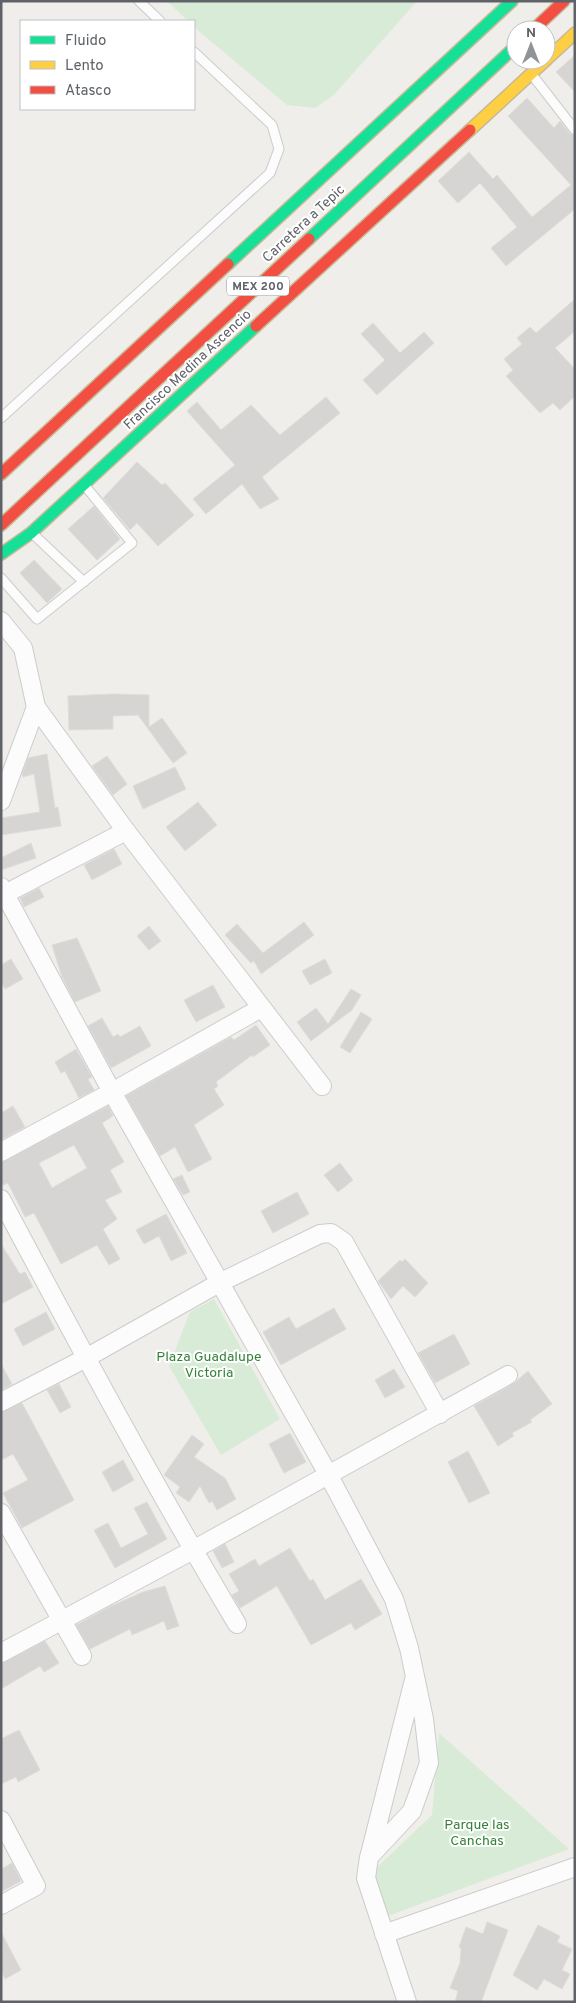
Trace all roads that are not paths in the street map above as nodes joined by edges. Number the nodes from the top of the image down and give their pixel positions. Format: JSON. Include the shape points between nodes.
{"nodes":[{"id":1,"x":139,"y":1,"type":"edge"},
{"id":2,"x":512,"y":1,"type":"edge"},
{"id":3,"x":564,"y":1,"type":"edge"},
{"id":4,"x":159,"y":20,"type":"edge"},
{"id":5,"x":544,"y":20,"type":"edge"},
{"id":6,"x":575,"y":33,"type":"edge"},
{"id":7,"x":556,"y":51,"type":"edge"},
{"id":8,"x":195,"y":53,"type":"edge"},
{"id":9,"x":506,"y":55,"type":"edge"},
{"id":10,"x":534,"y":70,"type":"edge"},
{"id":11,"x":531,"y":73,"type":"junction"},
{"id":12,"x":575,"y":130,"type":"edge"},
{"id":13,"x":292,"y":254,"type":"junction"},
{"id":14,"x":274,"y":286,"type":"dead end"},
{"id":15,"x":265,"y":303,"type":"dead end"},
{"id":16,"x":246,"y":335,"type":"junction"},
{"id":17,"x":1,"y":418,"type":"edge"},
{"id":18,"x":1,"y":474,"type":"edge"},
{"id":19,"x":84,"y":484,"type":"junction"},
{"id":20,"x":1,"y":525,"type":"edge"},
{"id":21,"x":31,"y":533,"type":"junction"},
{"id":22,"x":1,"y":554,"type":"edge"},
{"id":23,"x":1,"y":578,"type":"edge"},
{"id":24,"x":84,"y":582,"type":"junction"},
{"id":25,"x":1,"y":622,"type":"edge"},
{"id":26,"x":36,"y":707,"type":"junction"},
{"id":27,"x":1,"y":801,"type":"edge"},
{"id":28,"x":126,"y":831,"type":"junction"},
{"id":29,"x":2,"y":892,"type":"edge"},
{"id":30,"x":261,"y":1008,"type":"junction"},
{"id":31,"x":322,"y":1086,"type":"dead end"},
{"id":32,"x":112,"y":1092,"type":"junction"},
{"id":33,"x":1,"y":1152,"type":"edge"},
{"id":34,"x":1,"y":1199,"type":"edge"},
{"id":35,"x":219,"y":1283,"type":"junction"},
{"id":36,"x":86,"y":1358,"type":"junction"},
{"id":37,"x":508,"y":1375,"type":"dead end"},
{"id":38,"x":1,"y":1402,"type":"edge"},
{"id":39,"x":440,"y":1414,"type":"junction"},
{"id":40,"x":328,"y":1474,"type":"junction"},
{"id":41,"x":1,"y":1513,"type":"edge"},
{"id":42,"x":193,"y":1550,"type":"junction"},
{"id":43,"x":61,"y":1621,"type":"junction"},
{"id":44,"x":237,"y":1624,"type":"dead end"},
{"id":45,"x":1,"y":1653,"type":"edge"},
{"id":46,"x":82,"y":1656,"type":"dead end"},
{"id":47,"x":415,"y":1676,"type":"junction"},
{"id":48,"x":1,"y":1820,"type":"edge"},
{"id":49,"x":369,"y":1857,"type":"junction"},
{"id":50,"x":575,"y":1866,"type":"edge"},
{"id":51,"x":1,"y":1905,"type":"edge"},
{"id":52,"x":384,"y":1934,"type":"junction"},
{"id":53,"x":407,"y":2002,"type":"edge"}],
"edges":[{"from":1,"to":4,"type":"lane"},
{"from":2,"to":18,"type":"highway","name":"Carretera a Tepic","number":"MEX 200"},
{"from":3,"to":5,"type":"highway"},
{"from":6,"to":7,"type":"highway","name":"Francisco Medina Ascencio"},
{"from":8,"to":17,"type":"lane","via":[[272,126],[279,149],[270,173]]},
{"from":9,"to":13,"type":"highway","name":"Carretera a Tepic","number":"MEX 200"},
{"from":10,"to":11,"type":"highway","name":"Francisco Medina Ascencio"},
{"from":11,"to":12,"type":"lane"},
{"from":11,"to":16,"type":"highway","name":"Francisco Medina Ascencio"},
{"from":13,"to":14,"type":"highway"},
{"from":13,"to":20,"type":"highway","name":"Carretera a Tepic","number":"MEX 200"},
{"from":15,"to":16,"type":"highway"},
{"from":16,"to":19,"type":"highway","name":"Francisco Medina Ascencio"},
{"from":19,"to":21,"type":"highway","name":"Francisco Medina Ascencio"},
{"from":19,"to":24,"type":"lane","via":[[132,543]]},
{"from":21,"to":22,"type":"highway","name":"Francisco Medina Ascencio"},
{"from":21,"to":24,"type":"lane"},
{"from":23,"to":24,"type":"lane","via":[[37,619]]},
{"from":25,"to":26,"type":"street","via":[[23,648]]},
{"from":26,"to":27,"type":"street"},
{"from":26,"to":28,"type":"street"},
{"from":28,"to":29,"type":"street"},
{"from":28,"to":30,"type":"street"},
{"from":29,"to":32,"type":"street"},
{"from":30,"to":31,"type":"street"},
{"from":30,"to":32,"type":"street"},
{"from":32,"to":33,"type":"street"},
{"from":32,"to":35,"type":"street"},
{"from":34,"to":36,"type":"street"},
{"from":35,"to":36,"type":"street"},
{"from":35,"to":39,"type":"street","via":[[320,1234],[331,1233],[344,1242]]},
{"from":35,"to":40,"type":"street"},
{"from":36,"to":38,"type":"street"},
{"from":36,"to":42,"type":"street"},
{"from":37,"to":39,"type":"street"},
{"from":39,"to":40,"type":"street"},
{"from":40,"to":42,"type":"street"},
{"from":40,"to":47,"type":"street","via":[[394,1599]]},
{"from":41,"to":43,"type":"street"},
{"from":42,"to":43,"type":"street"},
{"from":42,"to":44,"type":"street"},
{"from":43,"to":45,"type":"street"},
{"from":43,"to":46,"type":"street"},
{"from":47,"to":49,"type":"street"},
{"from":47,"to":49,"type":"street","via":[[429,1762],[412,1811]]},
{"from":48,"to":51,"type":"street","via":[[36,1886]]},
{"from":49,"to":52,"type":"street","via":[[366,1878]]},
{"from":50,"to":52,"type":"street"},
{"from":52,"to":53,"type":"street"}]}
